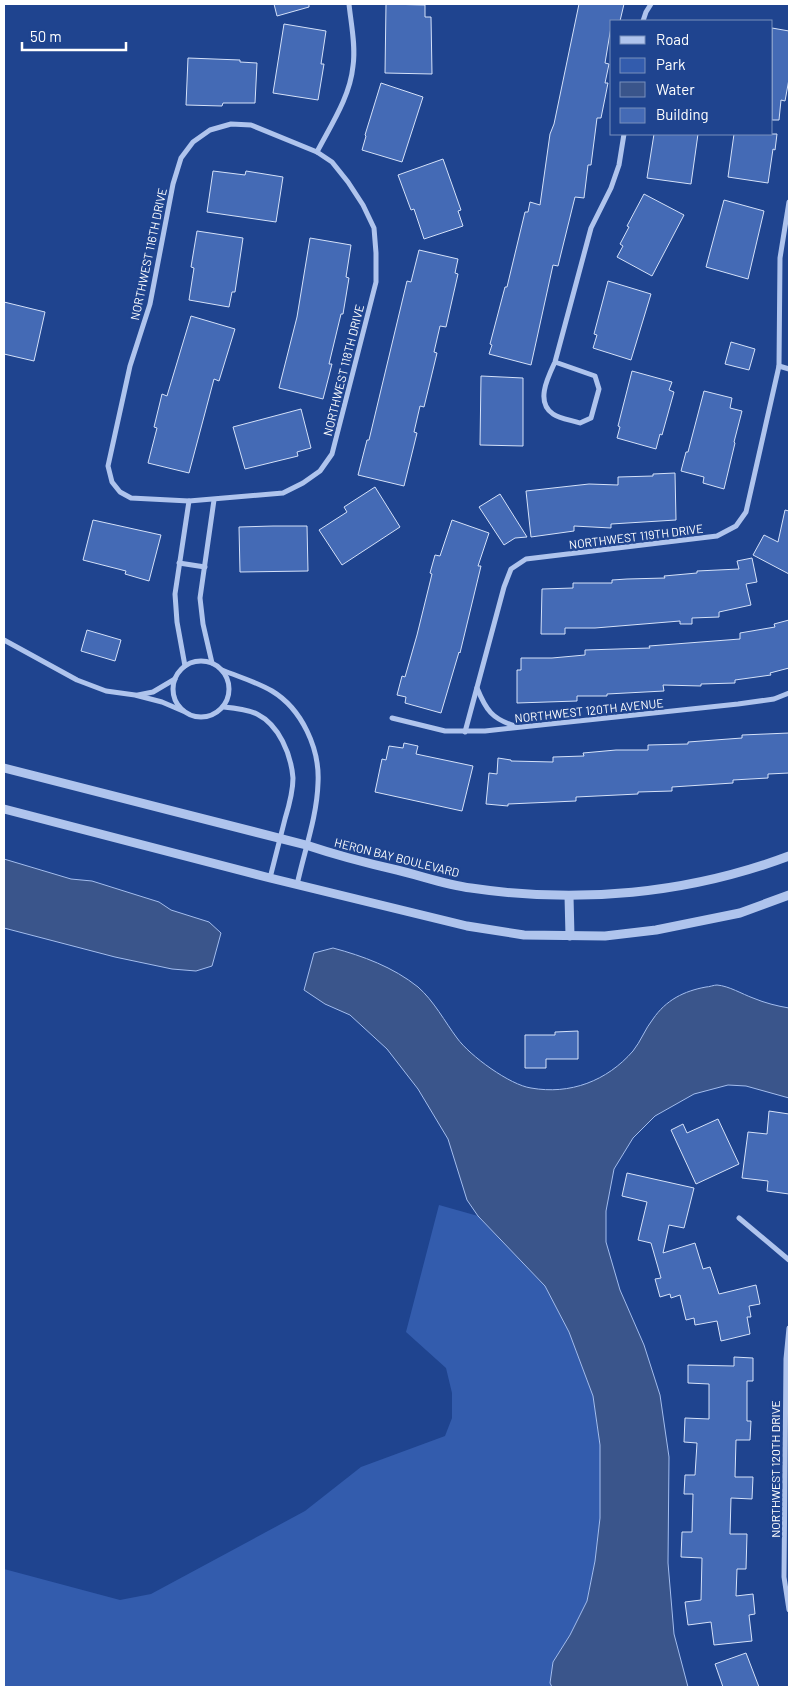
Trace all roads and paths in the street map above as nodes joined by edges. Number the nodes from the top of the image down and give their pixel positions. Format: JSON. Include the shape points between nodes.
{"nodes":[{"id":1,"x":349,"y":4,"type":"edge"},
{"id":2,"x":651,"y":4,"type":"edge"},
{"id":3,"x":643,"y":20,"type":"edge"},
{"id":4,"x":624,"y":135,"type":"edge"},
{"id":5,"x":317,"y":152,"type":"junction"},
{"id":6,"x":789,"y":202,"type":"edge"},
{"id":7,"x":555,"y":362,"type":"junction"},
{"id":8,"x":779,"y":366,"type":"junction"},
{"id":9,"x":789,"y":369,"type":"edge"},
{"id":10,"x":214,"y":500,"type":"junction"},
{"id":11,"x":189,"y":502,"type":"junction"},
{"id":12,"x":179,"y":563,"type":"junction"},
{"id":13,"x":204,"y":567,"type":"junction"},
{"id":14,"x":4,"y":640,"type":"edge"},
{"id":15,"x":212,"y":663,"type":"junction"},
{"id":16,"x":185,"y":666,"type":"junction"},
{"id":17,"x":222,"y":670,"type":"junction"},
{"id":18,"x":174,"y":679,"type":"junction"},
{"id":19,"x":477,"y":688,"type":"junction"},
{"id":20,"x":789,"y":693,"type":"edge"},
{"id":21,"x":135,"y":695,"type":"junction"},
{"id":22,"x":223,"y":707,"type":"junction"},
{"id":23,"x":183,"y":711,"type":"junction"},
{"id":24,"x":392,"y":718,"type":"dead end"},
{"id":25,"x":518,"y":727,"type":"junction"},
{"id":26,"x":465,"y":732,"type":"junction"},
{"id":27,"x":4,"y":768,"type":"edge"},
{"id":28,"x":4,"y":809,"type":"edge"},
{"id":29,"x":280,"y":839,"type":"junction"},
{"id":30,"x":306,"y":845,"type":"junction"},
{"id":31,"x":789,"y":856,"type":"edge"},
{"id":32,"x":270,"y":878,"type":"junction"},
{"id":33,"x":297,"y":885,"type":"junction"},
{"id":34,"x":789,"y":895,"type":"edge"},
{"id":35,"x":569,"y":896,"type":"junction"},
{"id":36,"x":570,"y":936,"type":"junction"},
{"id":37,"x":739,"y":1218,"type":"dead end"},
{"id":38,"x":789,"y":1260,"type":"edge"},
{"id":39,"x":789,"y":1328,"type":"edge"},
{"id":40,"x":789,"y":1610,"type":"edge"}],
"edges":[{"from":1,"to":5,"type":"street","via":[[353,67],[347,90]]},
{"from":2,"to":3,"type":"street"},
{"from":4,"to":7,"type":"street","via":[[614,180],[591,228]]},
{"from":5,"to":10,"type":"street","name":"NORTHWEST 118TH DRIVE","via":[[332,162],[363,205],[374,228],[376,253],[376,282],[332,454],[320,471],[283,493]]},
{"from":5,"to":11,"type":"street","name":"NORTHWEST 116TH DRIVE","via":[[251,125],[231,124],[210,130],[193,142],[181,158],[150,304],[130,366],[108,466],[112,482],[131,498]]},
{"from":6,"to":8,"type":"street","name":"NORTHWEST 119TH DRIVE","via":[[780,258]]},
{"from":7,"to":7,"type":"street","via":[[543,395],[547,409],[554,415],[580,423],[591,418],[599,388],[595,376]]},
{"from":8,"to":9,"type":"street"},
{"from":8,"to":19,"type":"street","name":"NORTHWEST 119TH DRIVE","via":[[746,512],[736,526],[717,536],[526,559],[511,569],[504,587]]},
{"from":10,"to":11,"type":"street","name":"NORTHWEST 118TH DRIVE"},
{"from":10,"to":13,"type":"street"},
{"from":11,"to":12,"type":"street"},
{"from":12,"to":13,"type":"street"},
{"from":12,"to":16,"type":"street","via":[[175,594]]},
{"from":13,"to":15,"type":"street","via":[[200,598]]},
{"from":14,"to":21,"type":"street","via":[[76,680],[106,691]]},
{"from":15,"to":16,"type":"street","via":[[202,661]]},
{"from":15,"to":17,"type":"street"},
{"from":16,"to":18,"type":"street"},
{"from":17,"to":22,"type":"street","via":[[229,685]]},
{"from":17,"to":30,"type":"street","via":[[273,692],[291,707],[308,734],[318,783]]},
{"from":18,"to":21,"type":"street","via":[[153,692]]},
{"from":18,"to":23,"type":"street","via":[[174,696]]},
{"from":19,"to":25,"type":"street","via":[[490,713],[502,722]]},
{"from":19,"to":26,"type":"street","name":"NORTHWEST 119TH DRIVE"},
{"from":20,"to":25,"type":"street","name":"NORTHWEST 120TH AVENUE","via":[[738,704]]},
{"from":21,"to":23,"type":"street"},
{"from":22,"to":23,"type":"street","via":[[216,713],[199,717]]},
{"from":22,"to":29,"type":"street","via":[[257,714],[282,740],[293,779]]},
{"from":24,"to":26,"type":"street","name":"NORTHWEST 120TH AVENUE","via":[[444,731]]},
{"from":25,"to":26,"type":"street","name":"NORTHWEST 120TH AVENUE"},
{"from":27,"to":29,"type":"street","name":"HERON BAY BOULEVARD"},
{"from":28,"to":32,"type":"street"},
{"from":29,"to":30,"type":"street","name":"HERON BAY BOULEVARD"},
{"from":29,"to":32,"type":"street"},
{"from":30,"to":33,"type":"street"},
{"from":30,"to":35,"type":"street","name":"HERON BAY BOULEVARD","via":[[469,888]]},
{"from":31,"to":35,"type":"street","name":"HERON BAY BOULEVARD","via":[[747,871],[656,890]]},
{"from":32,"to":33,"type":"street"},
{"from":33,"to":36,"type":"street","via":[[467,926],[524,935]]},
{"from":34,"to":36,"type":"street","via":[[710,920],[605,936]]},
{"from":35,"to":36,"type":"street"},
{"from":37,"to":38,"type":"street"},
{"from":39,"to":40,"type":"street","name":"NORTHWEST 120TH DRIVE","via":[[784,1567]]}]}
